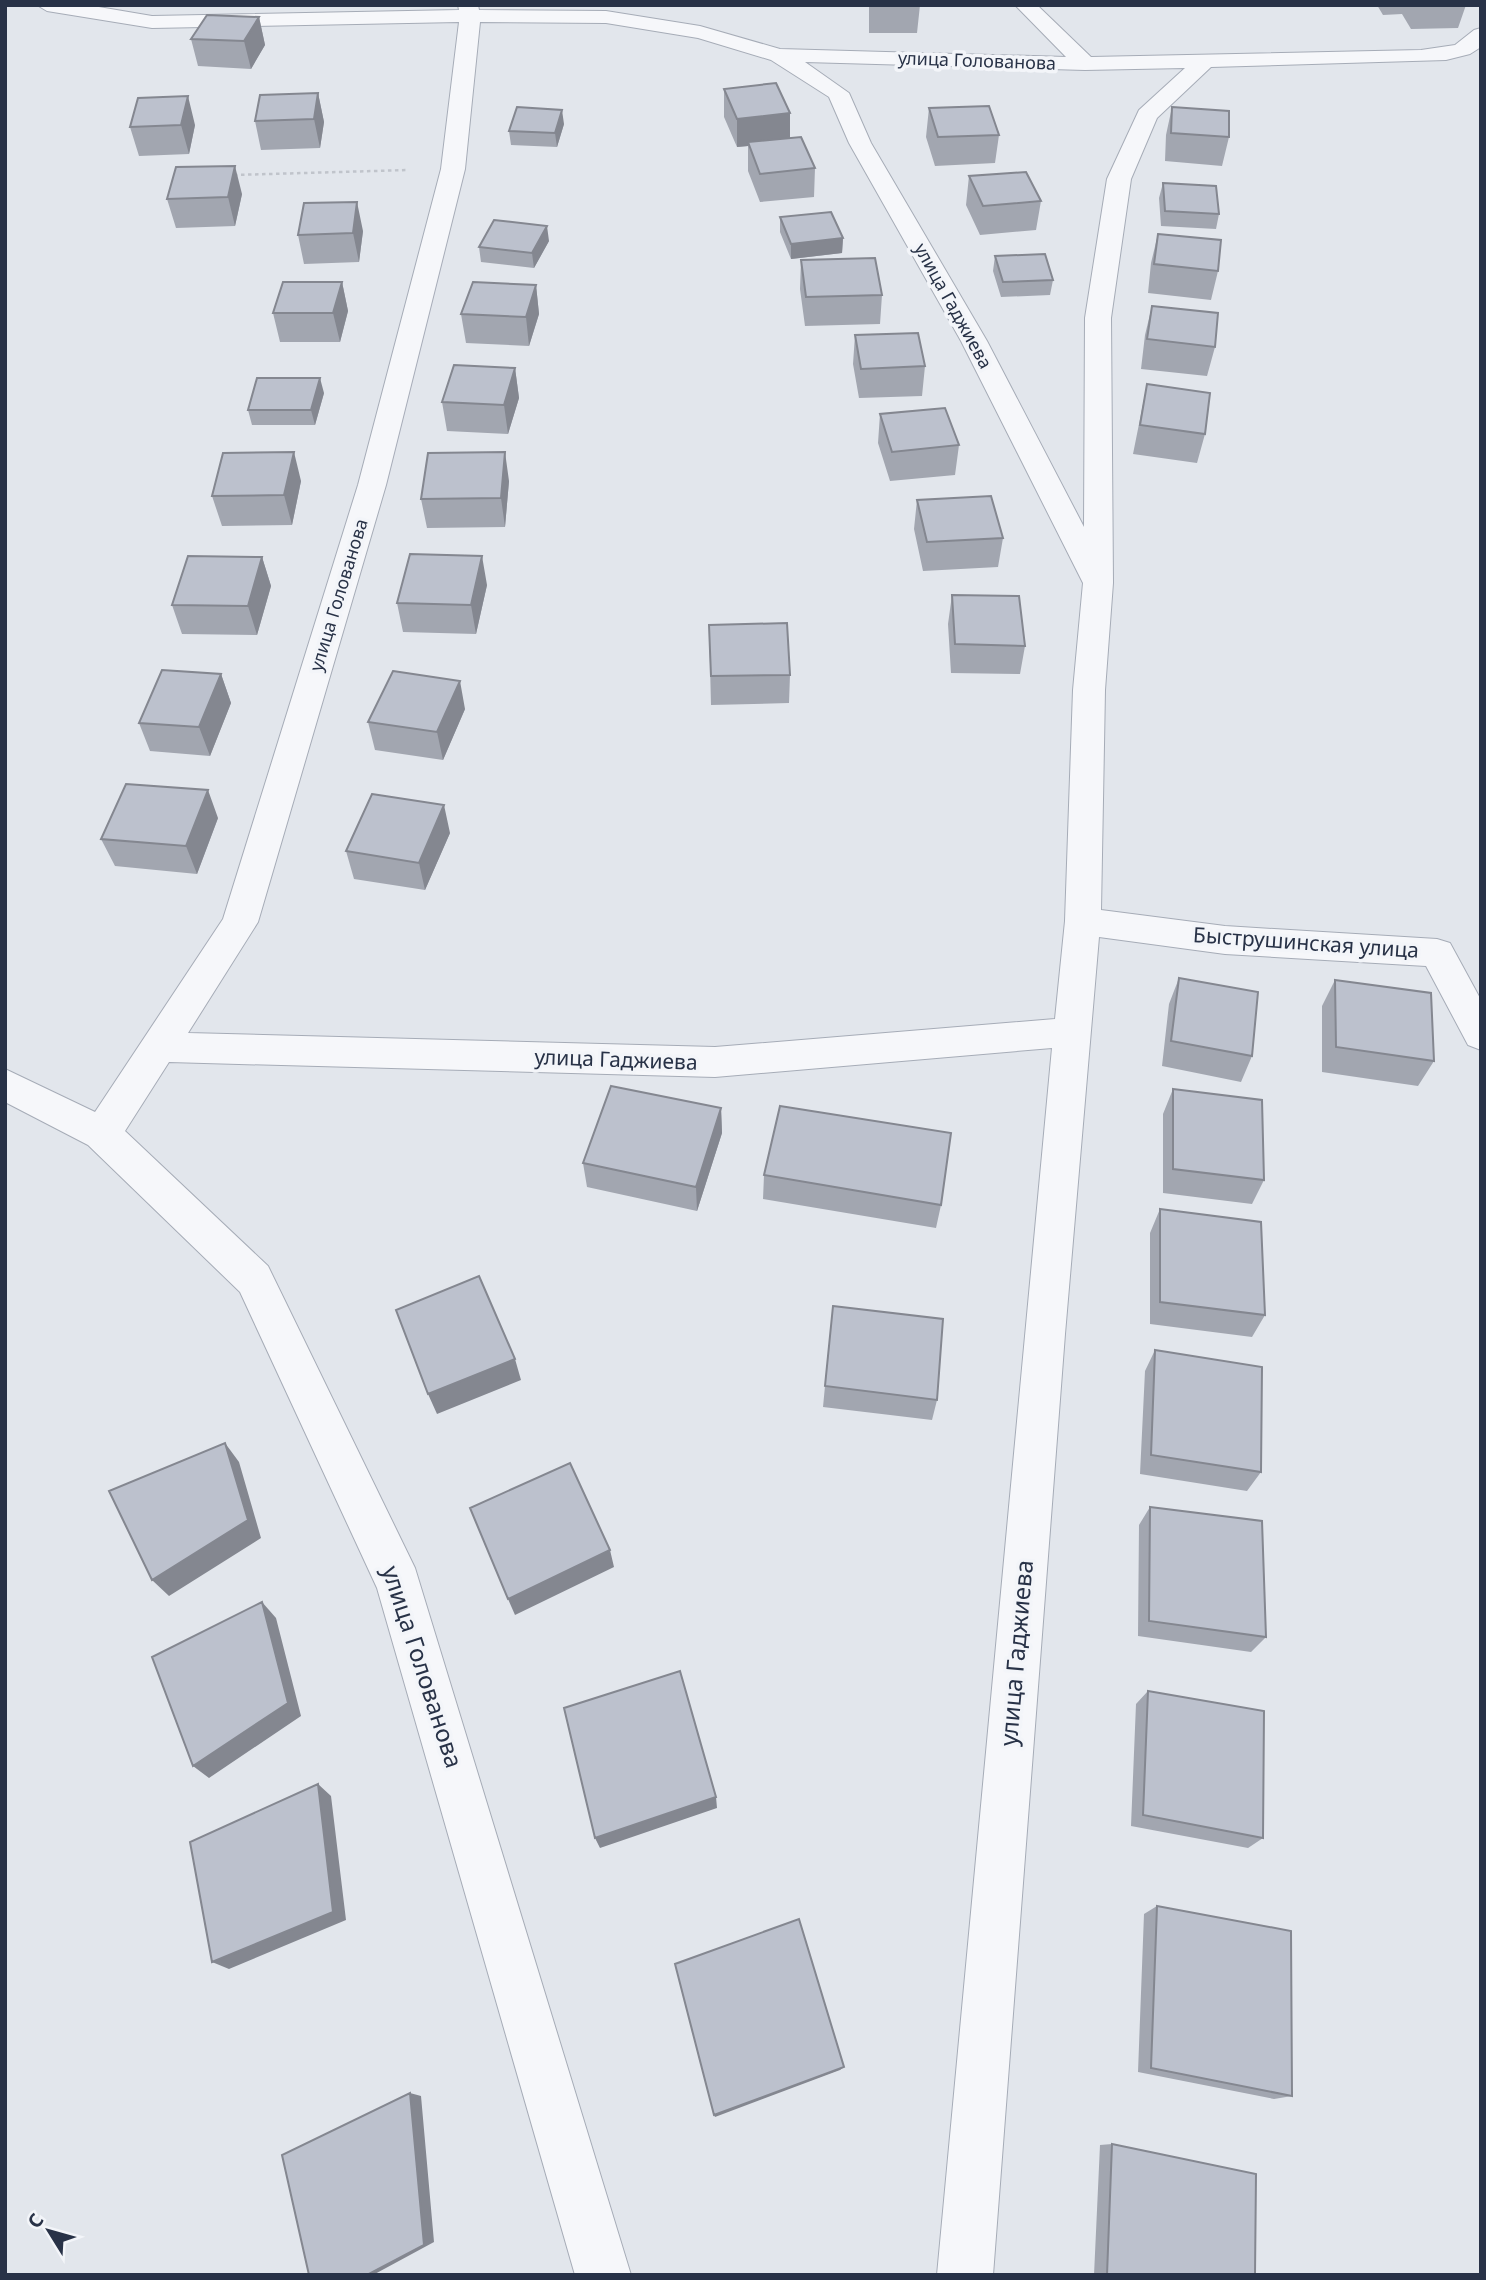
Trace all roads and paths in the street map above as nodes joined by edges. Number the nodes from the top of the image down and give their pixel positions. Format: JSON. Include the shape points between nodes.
{"nodes":[{"id":1,"x":47,"y":5,"type":"edge"},
{"id":2,"x":1025,"y":5,"type":"edge"},
{"id":3,"x":469,"y":10,"type":"edge"},
{"id":4,"x":1479,"y":26,"type":"edge"},
{"id":5,"x":779,"y":55,"type":"junction"},
{"id":6,"x":1204,"y":62,"type":"junction"},
{"id":7,"x":1084,"y":64,"type":"junction"},
{"id":8,"x":453,"y":169,"type":"junction"},
{"id":9,"x":233,"y":175,"type":"edge"},
{"id":10,"x":1098,"y":583,"type":"junction"},
{"id":11,"x":1083,"y":921,"type":"junction"},
{"id":12,"x":1073,"y":1032,"type":"junction"},
{"id":13,"x":1481,"y":1035,"type":"edge"},
{"id":14,"x":156,"y":1047,"type":"junction"},
{"id":15,"x":5,"y":1084,"type":"edge"},
{"id":16,"x":102,"y":1134,"type":"junction"},
{"id":17,"x":603,"y":2275,"type":"edge"},
{"id":18,"x":965,"y":2275,"type":"edge"}],
"edges":[{"from":1,"to":3,"type":"street","name":"улица Голованова","via":[[152,22]]},
{"from":2,"to":7,"type":"street"},
{"from":3,"to":5,"type":"street","name":"улица Голованова","via":[[606,17],[700,32]]},
{"from":3,"to":8,"type":"street","name":"улица Голованова"},
{"from":4,"to":6,"type":"street","name":"улица Голованова","via":[[1475,44],[1421,56]]},
{"from":5,"to":7,"type":"street","name":"улица Голованова"},
{"from":5,"to":10,"type":"street","name":"улица Гаджиева","via":[[838,93],[860,144],[974,341]]},
{"from":6,"to":7,"type":"street","name":"улица Голованова"},
{"from":6,"to":10,"type":"street","name":"улица Гаджиева","via":[[1147,116],[1119,180],[1098,318]]},
{"from":8,"to":9,"type":"path"},
{"from":8,"to":14,"type":"street","name":"улица Голованова","via":[[372,485],[240,922]]},
{"from":10,"to":11,"type":"street","name":"улица Гаджиева","via":[[1089,691]]},
{"from":11,"to":12,"type":"street","name":"улица Гаджиева"},
{"from":11,"to":13,"type":"street","name":"Быструшинская улица","via":[[1225,940],[1437,953]]},
{"from":12,"to":14,"type":"street","name":"улица Гаджиева","via":[[715,1062]]},
{"from":12,"to":18,"type":"street","name":"улица Гаджиева"},
{"from":14,"to":16,"type":"street","name":"улица Голованова"},
{"from":15,"to":16,"type":"street","name":"улица Голованова"},
{"from":16,"to":17,"type":"street","name":"улица Голованова","via":[[254,1279],[399,1584]]}]}
